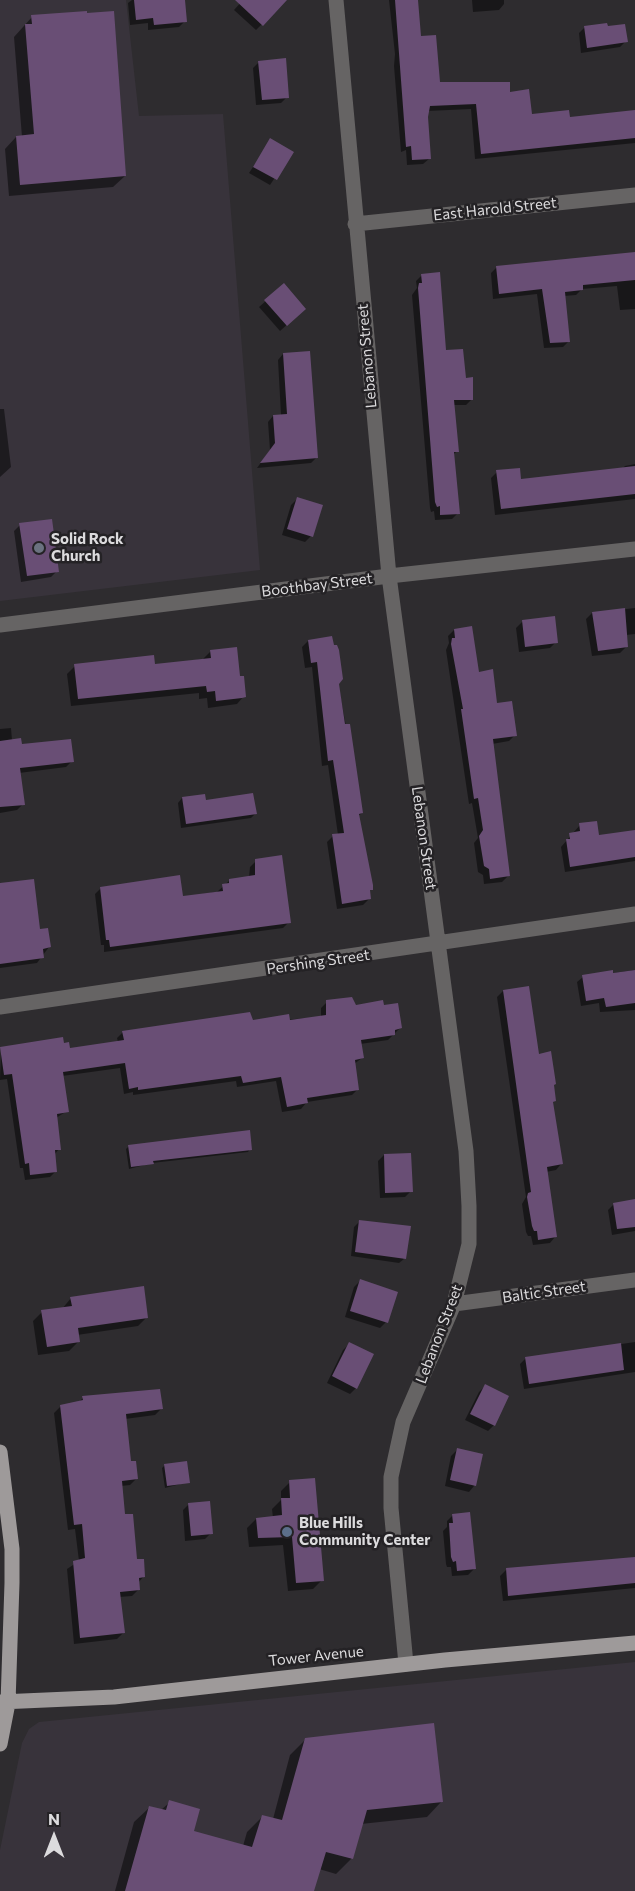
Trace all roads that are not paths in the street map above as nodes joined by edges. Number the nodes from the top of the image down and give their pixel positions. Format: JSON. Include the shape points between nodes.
{"nodes":[{"id":1,"x":336,"y":0,"type":"edge"},
{"id":2,"x":635,"y":195,"type":"edge"},
{"id":3,"x":355,"y":224,"type":"junction"},
{"id":4,"x":635,"y":549,"type":"edge"},
{"id":5,"x":388,"y":576,"type":"junction"},
{"id":6,"x":0,"y":625,"type":"edge"},
{"id":7,"x":635,"y":914,"type":"edge"},
{"id":8,"x":439,"y":944,"type":"junction"},
{"id":9,"x":0,"y":1007,"type":"edge"},
{"id":10,"x":635,"y":1280,"type":"edge"},
{"id":11,"x":454,"y":1304,"type":"junction"},
{"id":12,"x":0,"y":1452,"type":"edge"},
{"id":13,"x":635,"y":1643,"type":"edge"},
{"id":14,"x":406,"y":1664,"type":"junction"},
{"id":15,"x":4,"y":1703,"type":"edge"},
{"id":16,"x":0,"y":1744,"type":"edge"}],
"edges":[{"from":1,"to":3,"type":"street","name":"Lebanon Street"},
{"from":2,"to":3,"type":"street","name":"East Harold Street"},
{"from":3,"to":5,"type":"street","name":"Lebanon Street"},
{"from":4,"to":5,"type":"street","name":"Boothbay Street"},
{"from":5,"to":6,"type":"street","name":"Boothbay Street"},
{"from":5,"to":8,"type":"street","name":"Lebanon Street"},
{"from":7,"to":8,"type":"street","name":"Pershing Street"},
{"from":8,"to":9,"type":"street","name":"Pershing Street"},
{"from":8,"to":11,"type":"street","name":"Lebanon Street","via":[[466,1151],[469,1206],[469,1244]]},
{"from":10,"to":11,"type":"street","name":"Baltic Street"},
{"from":11,"to":14,"type":"street","name":"Lebanon Street","via":[[403,1422],[391,1477]]},
{"from":12,"to":15,"type":"main road","via":[[12,1549]]},
{"from":13,"to":14,"type":"main road","name":"Tower Avenue"},
{"from":14,"to":15,"type":"main road","name":"Tower Avenue","via":[[114,1697]]},
{"from":15,"to":16,"type":"main road"}]}
